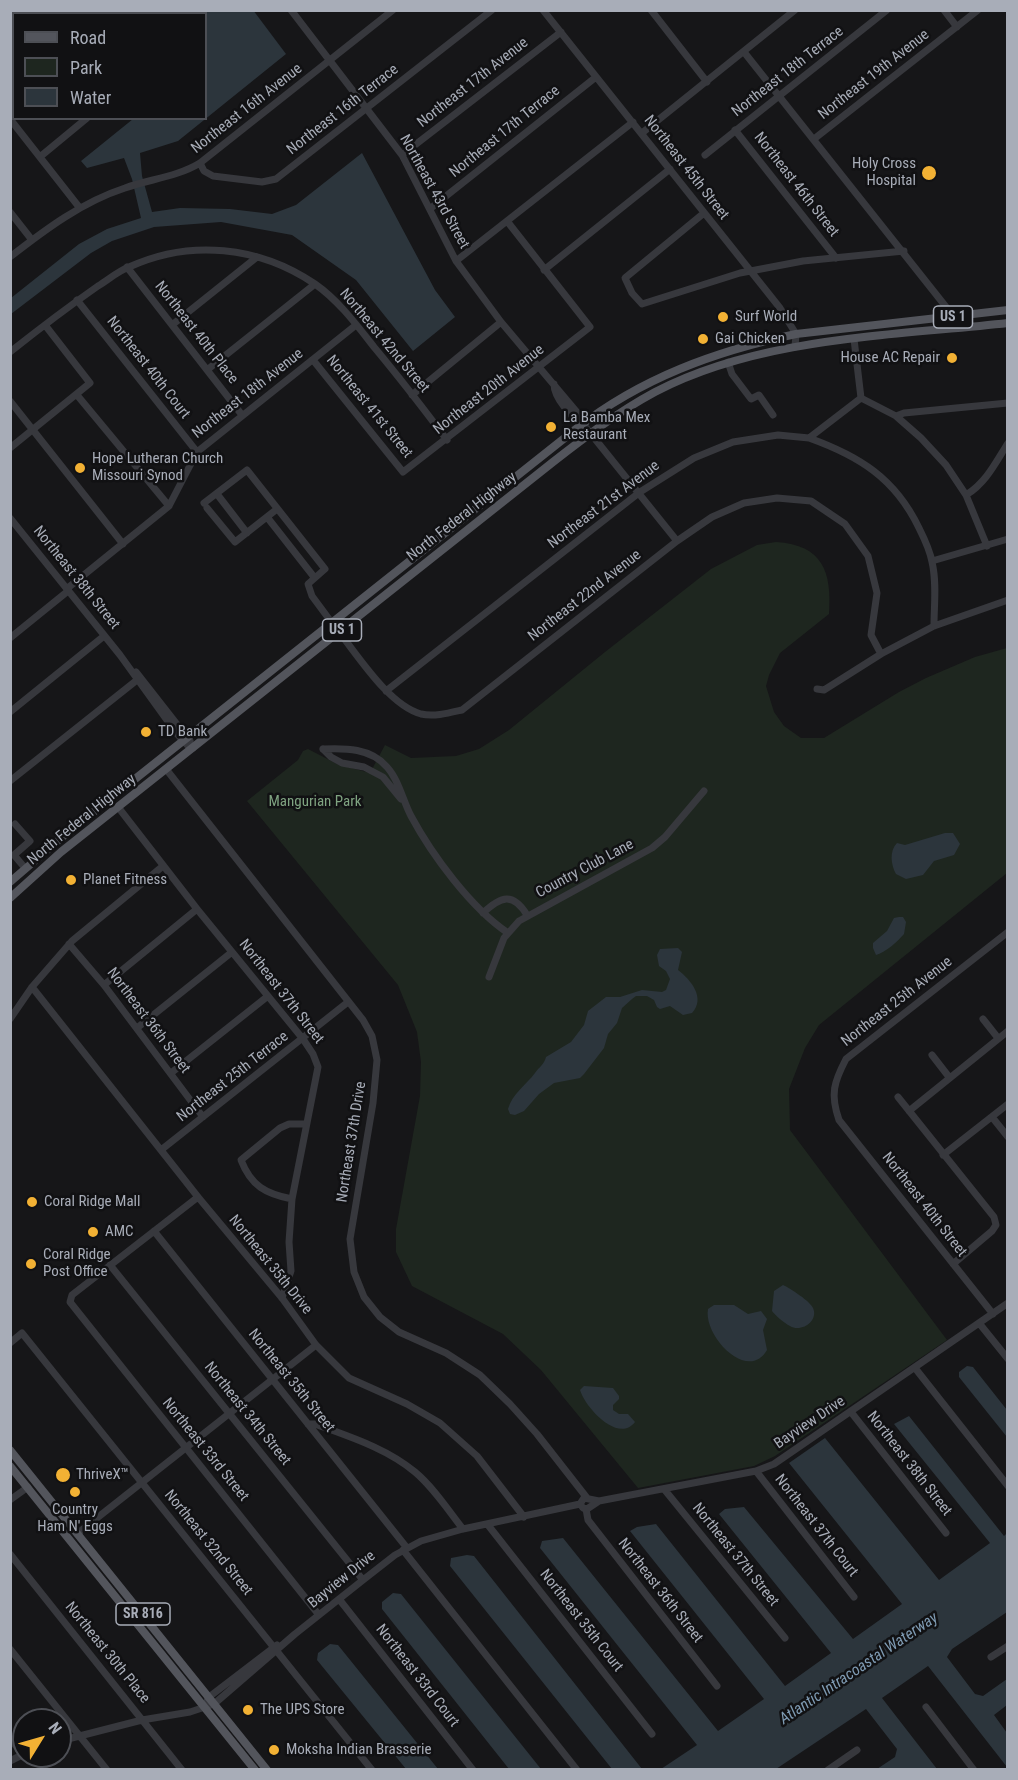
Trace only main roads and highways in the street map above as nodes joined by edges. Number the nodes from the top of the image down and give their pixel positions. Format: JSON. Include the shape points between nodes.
{"nodes":[{"id":1,"x":1008,"y":310,"type":"edge"},
{"id":2,"x":1008,"y":323,"type":"edge"},
{"id":3,"x":867,"y":326,"type":"junction"},
{"id":4,"x":854,"y":339,"type":"junction"},
{"id":5,"x":514,"y":478,"type":"junction"},
{"id":6,"x":513,"y":493,"type":"junction"},
{"id":7,"x":406,"y":564,"type":"junction"},
{"id":8,"x":400,"y":584,"type":"junction"},
{"id":9,"x":345,"y":612,"type":"junction"},
{"id":10,"x":339,"y":632,"type":"junction"},
{"id":11,"x":305,"y":644,"type":"junction"},
{"id":12,"x":266,"y":689,"type":"junction"},
{"id":13,"x":121,"y":790,"type":"junction"},
{"id":14,"x":106,"y":802,"type":"junction"},
{"id":15,"x":118,"y":807,"type":"junction"},
{"id":16,"x":103,"y":819,"type":"junction"},
{"id":17,"x":25,"y":868,"type":"junction"},
{"id":18,"x":10,"y":882,"type":"edge"},
{"id":19,"x":21,"y":888,"type":"junction"},
{"id":20,"x":10,"y":898,"type":"edge"},
{"id":21,"x":10,"y":1450,"type":"edge"},
{"id":22,"x":10,"y":1466,"type":"edge"},
{"id":23,"x":62,"y":1531,"type":"junction"},
{"id":24,"x":80,"y":1536,"type":"junction"},
{"id":25,"x":70,"y":1540,"type":"junction"},
{"id":26,"x":255,"y":1770,"type":"edge"},
{"id":27,"x":267,"y":1770,"type":"edge"}],
"edges":[{"from":1,"to":3,"type":"main road","name":"North Federal Highway","number":"US 1"},
{"from":2,"to":4,"type":"main road","name":"North Federal Highway","number":"US 1"},
{"from":3,"to":4,"type":"main road"},
{"from":3,"to":5,"type":"main road","name":"North Federal Highway","number":"US 1","via":[[796,334],[724,351],[680,368],[583,424]]},
{"from":4,"to":6,"type":"main road","name":"North Federal Highway","number":"US 1","via":[[728,362],[685,378],[591,433]]},
{"from":5,"to":6,"type":"main road"},
{"from":5,"to":7,"type":"main road","name":"North Federal Highway","number":"US 1"},
{"from":6,"to":8,"type":"main road","name":"North Federal Highway","number":"US 1"},
{"from":7,"to":8,"type":"main road"},
{"from":7,"to":9,"type":"main road","name":"North Federal Highway","number":"US 1"},
{"from":8,"to":10,"type":"main road","name":"North Federal Highway","number":"US 1"},
{"from":9,"to":10,"type":"main road"},
{"from":9,"to":11,"type":"main road","name":"North Federal Highway","number":"US 1"},
{"from":10,"to":12,"type":"main road","name":"North Federal Highway","number":"US 1"},
{"from":11,"to":12,"type":"main road","via":[[302,652],[267,680]]},
{"from":11,"to":13,"type":"main road","name":"North Federal Highway","number":"US 1"},
{"from":12,"to":15,"type":"main road","name":"North Federal Highway","number":"US 1"},
{"from":13,"to":14,"type":"main road","name":"North Federal Highway","number":"US 1"},
{"from":13,"to":15,"type":"main road"},
{"from":14,"to":16,"type":"main road"},
{"from":14,"to":17,"type":"main road","name":"North Federal Highway","number":"US 1"},
{"from":15,"to":16,"type":"main road","name":"North Federal Highway","number":"US 1"},
{"from":16,"to":19,"type":"main road","name":"North Federal Highway","number":"US 1"},
{"from":17,"to":18,"type":"main road","name":"North Federal Highway","number":"US 1"},
{"from":17,"to":19,"type":"main road"},
{"from":19,"to":20,"type":"main road","name":"North Federal Highway","number":"US 1"},
{"from":21,"to":24,"type":"main road","number":"SR 816"},
{"from":22,"to":23,"type":"main road","number":"SR 816"},
{"from":23,"to":24,"type":"main road"},
{"from":23,"to":25,"type":"main road","number":"SR 816"},
{"from":24,"to":25,"type":"main road"},
{"from":24,"to":27,"type":"main road","number":"SR 816"},
{"from":25,"to":26,"type":"main road","number":"SR 816"}]}
